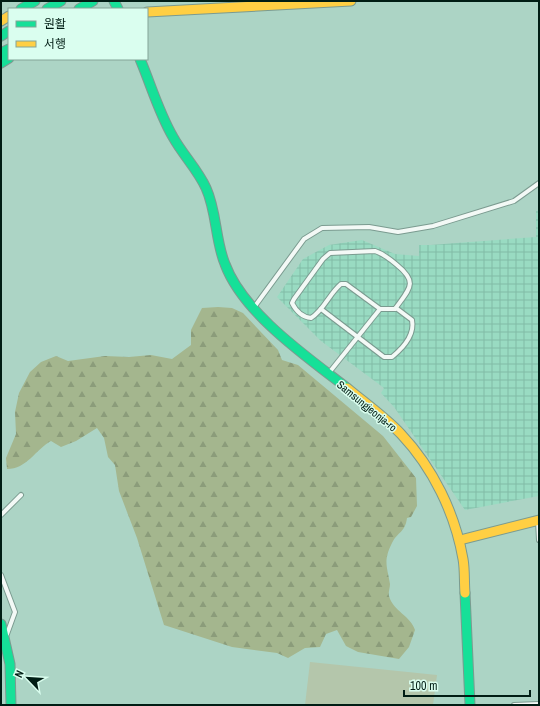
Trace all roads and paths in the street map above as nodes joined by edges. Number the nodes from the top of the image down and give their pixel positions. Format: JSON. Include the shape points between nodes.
{"nodes":[{"id":1,"x":34,"y":1,"type":"edge"},
{"id":2,"x":60,"y":1,"type":"edge"},
{"id":3,"x":93,"y":1,"type":"edge"},
{"id":4,"x":259,"y":1,"type":"edge"},
{"id":5,"x":351,"y":1,"type":"edge"},
{"id":6,"x":316,"y":3,"type":"junction"},
{"id":7,"x":23,"y":8,"type":"edge"},
{"id":8,"x":49,"y":8,"type":"edge"},
{"id":9,"x":81,"y":8,"type":"edge"},
{"id":10,"x":148,"y":12,"type":"edge"},
{"id":11,"x":140,"y":60,"type":"edge"},
{"id":12,"x":539,"y":183,"type":"edge"},
{"id":13,"x":253,"y":308,"type":"junction"},
{"id":14,"x":396,"y":308,"type":"junction"},
{"id":15,"x":321,"y":309,"type":"junction"},
{"id":16,"x":380,"y":309,"type":"junction"},
{"id":17,"x":358,"y":336,"type":"junction"},
{"id":18,"x":328,"y":374,"type":"junction"},
{"id":19,"x":21,"y":495,"type":"dead end"},
{"id":20,"x":1,"y":515,"type":"edge"},
{"id":21,"x":538,"y":520,"type":"edge"},
{"id":22,"x":460,"y":540,"type":"junction"},
{"id":23,"x":539,"y":540,"type":"edge"},
{"id":24,"x":1,"y":575,"type":"edge"},
{"id":25,"x":1,"y":624,"type":"edge"},
{"id":26,"x":6,"y":638,"type":"junction"},
{"id":27,"x":539,"y":704,"type":"edge"},
{"id":28,"x":11,"y":705,"type":"edge"},
{"id":29,"x":470,"y":705,"type":"edge"},
{"id":30,"x":514,"y":705,"type":"edge"}],
"edges":[{"from":1,"to":7,"type":"main road"},
{"from":2,"to":8,"type":"main road"},
{"from":3,"to":9,"type":"main road"},
{"from":4,"to":6,"type":"main road"},
{"from":5,"to":6,"type":"main road"},
{"from":6,"to":10,"type":"main road"},
{"from":11,"to":13,"type":"main road","name":"Samsungjeonja-ro","via":[[173,137],[209,195],[222,256],[234,283]]},
{"from":12,"to":13,"type":"lane","via":[[514,201],[433,226],[398,232],[369,227],[322,228],[304,239]]},
{"from":13,"to":18,"type":"main road","name":"Samsungjeonja-ro","via":[[281,337]]},
{"from":14,"to":15,"type":"lane","via":[[410,286],[408,274],[375,251],[330,253],[324,259],[292,303],[297,311],[306,317],[311,318]]},
{"from":14,"to":16,"type":"lane"},
{"from":14,"to":17,"type":"lane","via":[[412,320],[413,328],[405,344],[392,357],[384,357]]},
{"from":15,"to":16,"type":"lane","via":[[341,284],[346,284]]},
{"from":15,"to":17,"type":"lane"},
{"from":16,"to":17,"type":"lane"},
{"from":17,"to":18,"type":"lane"},
{"from":18,"to":22,"type":"main road","name":"Samsungjeonja-ro","via":[[379,413],[415,451],[444,496]]},
{"from":19,"to":20,"type":"lane"},
{"from":21,"to":22,"type":"main road"},
{"from":21,"to":23,"type":"lane"},
{"from":22,"to":29,"type":"main road","name":"Samsungjeonja-ro"},
{"from":24,"to":26,"type":"lane","via":[[15,612]]},
{"from":25,"to":26,"type":"main road"},
{"from":26,"to":28,"type":"main road","via":[[13,680]]},
{"from":27,"to":30,"type":"lane"}]}
